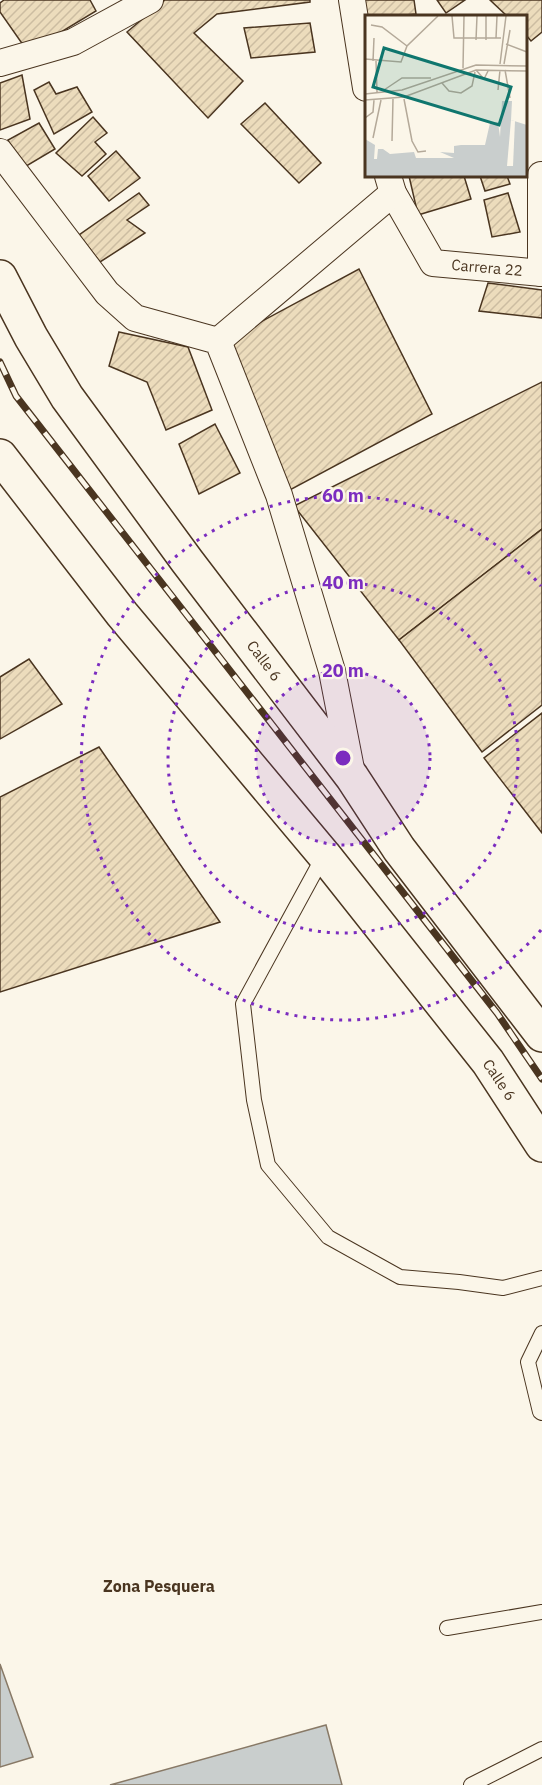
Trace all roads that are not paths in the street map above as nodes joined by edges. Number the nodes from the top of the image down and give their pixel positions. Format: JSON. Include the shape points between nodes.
{"nodes":[{"id":1,"x":150,"y":0,"type":"edge"},
{"id":2,"x":352,"y":0,"type":"edge"},
{"id":3,"x":0,"y":63,"type":"edge"},
{"id":4,"x":365,"y":82,"type":"edge"},
{"id":5,"x":0,"y":152,"type":"edge"},
{"id":6,"x":541,"y":175,"type":"edge"},
{"id":7,"x":390,"y":184,"type":"edge"},
{"id":8,"x":541,"y":273,"type":"edge"},
{"id":9,"x":0,"y":277,"type":"edge"},
{"id":10,"x":218,"y":341,"type":"junction"},
{"id":11,"x":0,"y":456,"type":"edge"},
{"id":12,"x":352,"y":777,"type":"junction"},
{"id":13,"x":324,"y":855,"type":"junction"},
{"id":14,"x":542,"y":1035,"type":"edge"},
{"id":15,"x":542,"y":1146,"type":"edge"},
{"id":16,"x":542,"y":1278,"type":"edge"},
{"id":17,"x":542,"y":1333,"type":"edge"},
{"id":18,"x":542,"y":1413,"type":"edge"},
{"id":19,"x":542,"y":1612,"type":"edge"},
{"id":20,"x":447,"y":1628,"type":"dead end"},
{"id":21,"x":542,"y":1749,"type":"edge"},
{"id":22,"x":471,"y":1785,"type":"edge"}],
"edges":[{"from":1,"to":3,"type":"street","via":[[73,42]]},
{"from":2,"to":4,"type":"street"},
{"from":5,"to":10,"type":"street","via":[[107,293],[135,318]]},
{"from":6,"to":8,"type":"street"},
{"from":7,"to":8,"type":"street","name":"Carrera 22","via":[[433,263]]},
{"from":7,"to":10,"type":"street"},
{"from":9,"to":12,"type":"highway","name":"Calle 6","via":[[67,397]]},
{"from":10,"to":12,"type":"street","via":[[279,495],[332,671]]},
{"from":11,"to":13,"type":"highway","name":"Calle 6","via":[[122,614]]},
{"from":12,"to":14,"type":"highway","name":"Calle 6","via":[[399,849]]},
{"from":13,"to":15,"type":"highway","name":"Calle 6","via":[[488,1062]]},
{"from":13,"to":16,"type":"lane","via":[[243,1004],[254,1100],[267,1165],[328,1237],[399,1278],[503,1288]]},
{"from":17,"to":18,"type":"lane","via":[[528,1362]]},
{"from":19,"to":20,"type":"lane"},
{"from":21,"to":22,"type":"lane"}]}
